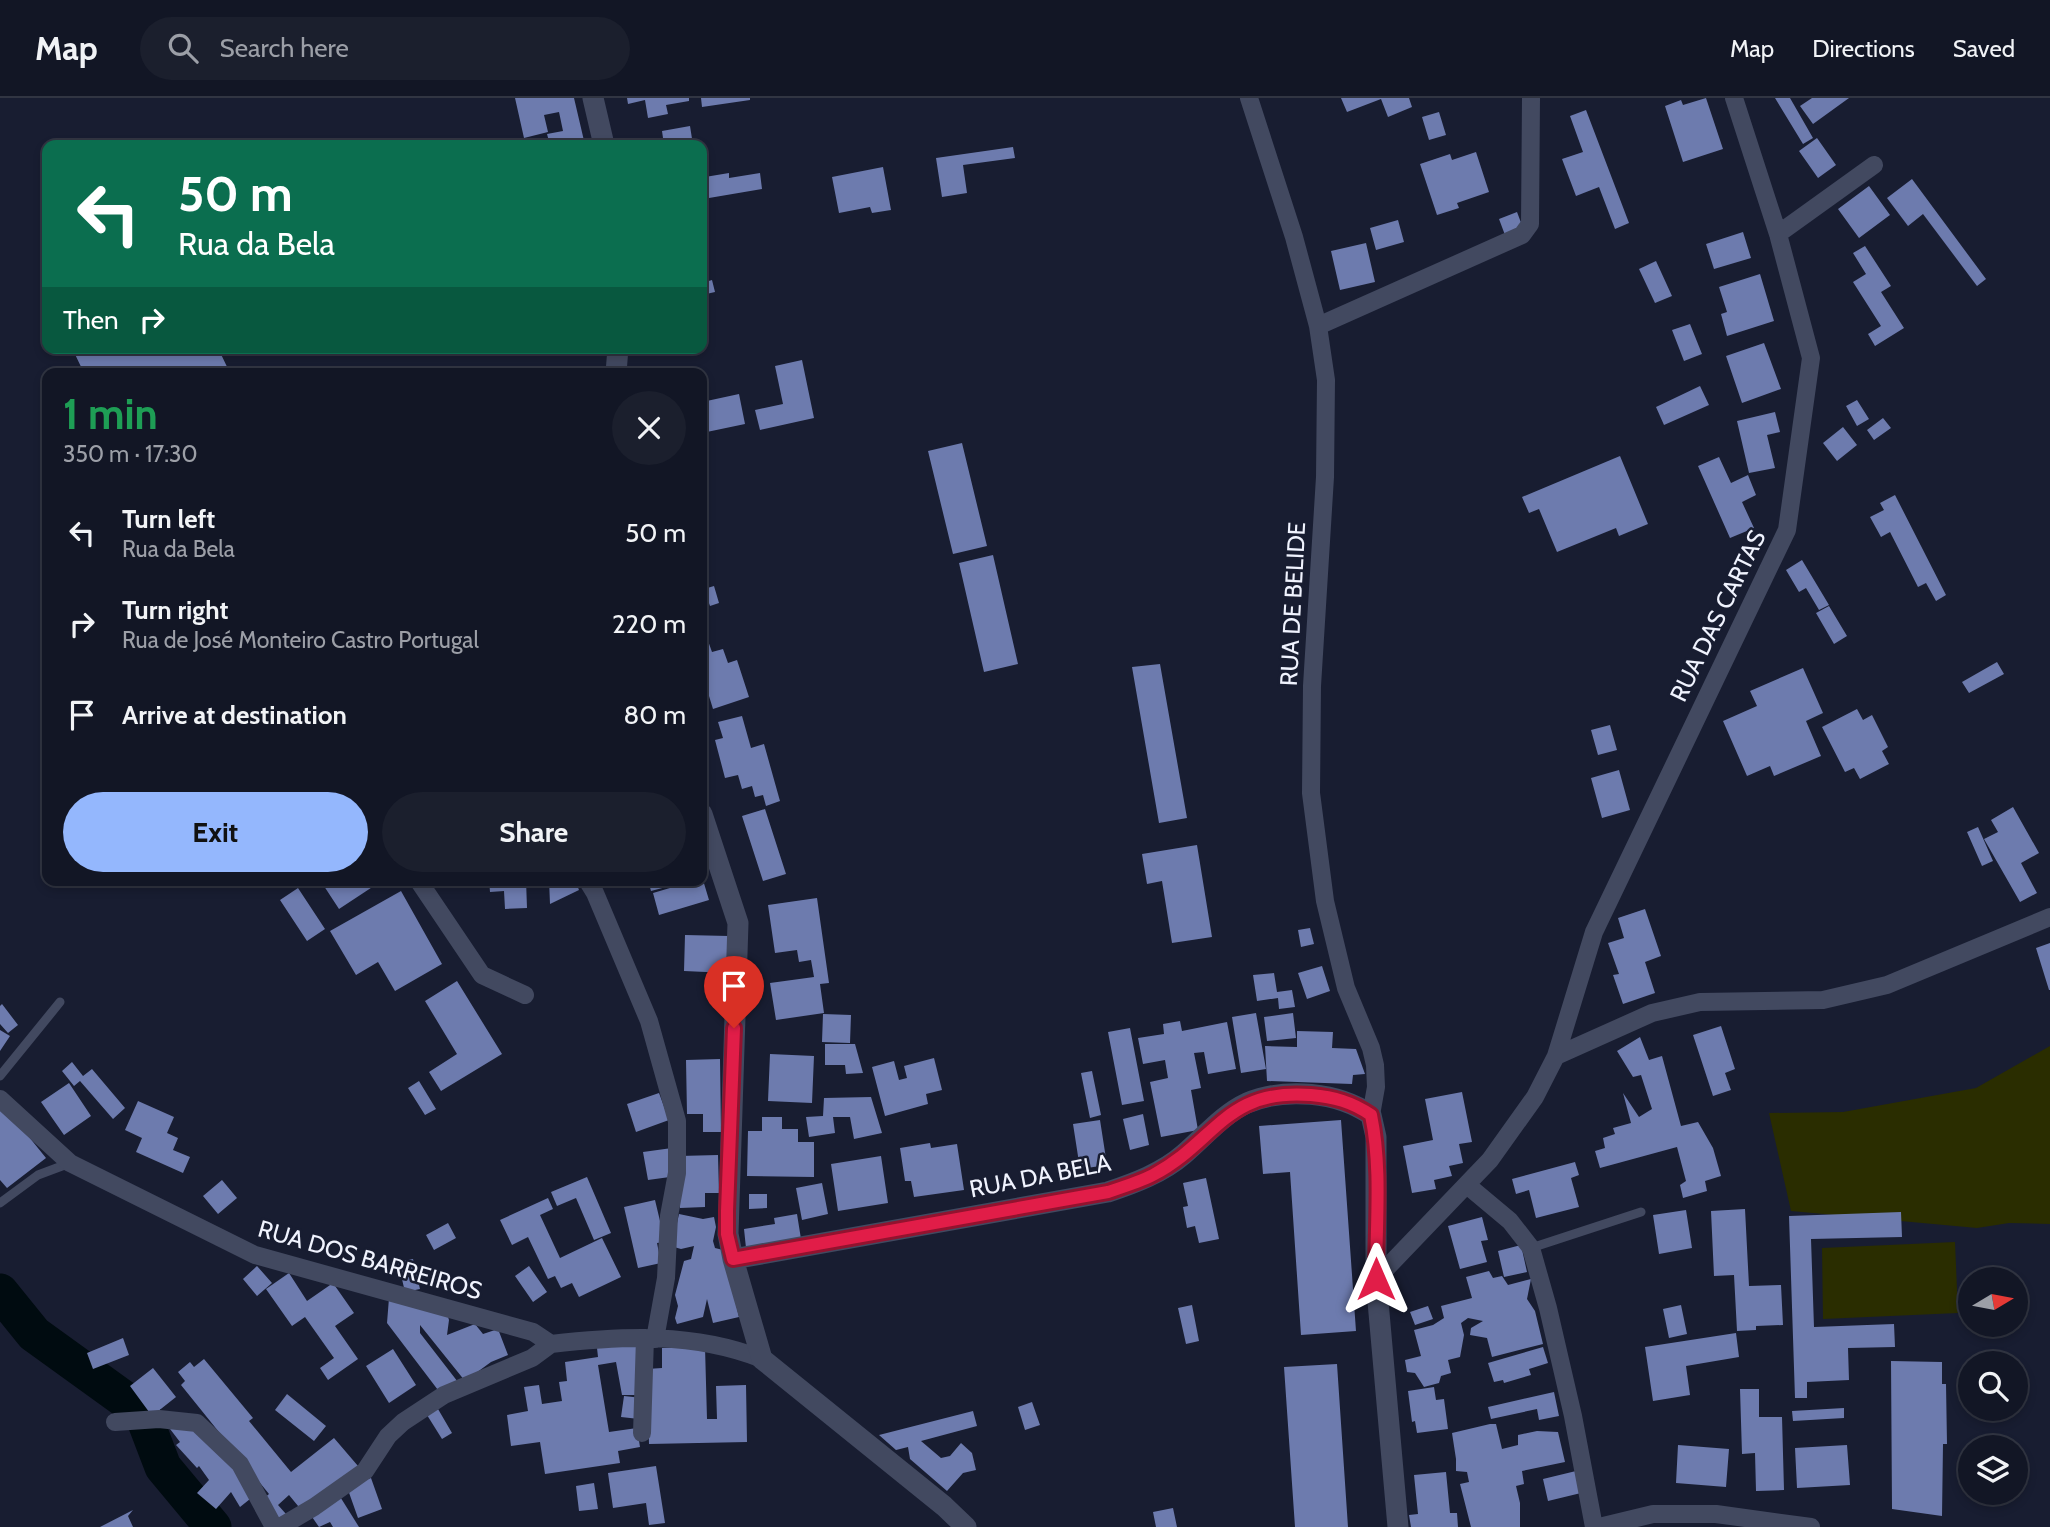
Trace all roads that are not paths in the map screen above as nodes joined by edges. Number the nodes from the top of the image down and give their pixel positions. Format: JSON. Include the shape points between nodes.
{"nodes":[{"id":1,"x":593,"y":98,"type":"edge"},
{"id":2,"x":1248,"y":98,"type":"edge"},
{"id":3,"x":1531,"y":98,"type":"edge"},
{"id":4,"x":1734,"y":98,"type":"edge"},
{"id":5,"x":603,"y":140,"type":"edge"},
{"id":6,"x":1874,"y":165,"type":"dead end"},
{"id":7,"x":1778,"y":234,"type":"junction"},
{"id":8,"x":1318,"y":326,"type":"junction"},
{"id":9,"x":707,"y":829,"type":"edge"},
{"id":10,"x":422,"y":886,"type":"edge"},
{"id":11,"x":591,"y":886,"type":"edge"},
{"id":12,"x":2050,"y":917,"type":"edge"},
{"id":13,"x":525,"y":995,"type":"dead end"},
{"id":14,"x":60,"y":1002,"type":"dead end"},
{"id":15,"x":1556,"y":1056,"type":"junction"},
{"id":16,"x":0,"y":1076,"type":"edge"},
{"id":17,"x":0,"y":1099,"type":"edge"},
{"id":18,"x":1371,"y":1115,"type":"junction"},
{"id":19,"x":70,"y":1163,"type":"junction"},
{"id":20,"x":1467,"y":1185,"type":"junction"},
{"id":21,"x":0,"y":1203,"type":"edge"},
{"id":22,"x":1641,"y":1212,"type":"dead end"},
{"id":23,"x":1531,"y":1248,"type":"junction"},
{"id":24,"x":733,"y":1259,"type":"junction"},
{"id":25,"x":1376,"y":1279,"type":"junction"},
{"id":26,"x":650,"y":1338,"type":"junction"},
{"id":27,"x":551,"y":1344,"type":"junction"},
{"id":28,"x":762,"y":1359,"type":"junction"},
{"id":29,"x":115,"y":1422,"type":"dead end"},
{"id":30,"x":642,"y":1433,"type":"dead end"},
{"id":31,"x":274,"y":1527,"type":"edge"},
{"id":32,"x":280,"y":1527,"type":"edge"},
{"id":33,"x":966,"y":1527,"type":"edge"},
{"id":34,"x":1398,"y":1527,"type":"edge"},
{"id":35,"x":1596,"y":1527,"type":"edge"},
{"id":36,"x":1811,"y":1527,"type":"edge"}],
"edges":[{"from":1,"to":5,"type":"street"},
{"from":2,"to":8,"type":"street","name":"RUA DE BELIDE"},
{"from":3,"to":8,"type":"street","via":[[1530,224],[1522,236]]},
{"from":4,"to":7,"type":"street","name":"RUA DAS CARTAS"},
{"from":6,"to":7,"type":"street"},
{"from":7,"to":15,"type":"street","name":"RUA DAS CARTAS","via":[[1811,358],[1787,530],[1594,932]]},
{"from":8,"to":18,"type":"street","name":"RUA DE BELIDE","via":[[1326,380],[1325,477],[1312,686],[1311,793],[1325,901],[1346,988],[1375,1065]]},
{"from":9,"to":24,"type":"street","via":[[738,923],[727,1211]]},
{"from":10,"to":13,"type":"street","via":[[482,975]]},
{"from":11,"to":26,"type":"street","via":[[649,1021],[677,1121],[677,1173],[666,1278]]},
{"from":12,"to":15,"type":"street","via":[[1887,985],[1823,1000],[1700,1002],[1652,1013]]},
{"from":14,"to":16,"type":"lane"},
{"from":15,"to":20,"type":"street","name":"RUA DAS CARTAS","via":[[1535,1097]]},
{"from":17,"to":19,"type":"street","name":"RUA DOS BARREIROS"},
{"from":18,"to":24,"type":"street","name":"RUA DA BELA","via":[[1334,1097],[1274,1096],[1246,1104],[1154,1175],[1108,1192]]},
{"from":18,"to":25,"type":"street","via":[[1376,1137]]},
{"from":19,"to":21,"type":"lane","via":[[38,1175]]},
{"from":19,"to":27,"type":"street","name":"RUA DOS BARREIROS","via":[[255,1255],[533,1332]]},
{"from":20,"to":23,"type":"street","via":[[1510,1220]]},
{"from":20,"to":25,"type":"street","name":"RUA DAS CARTAS"},
{"from":22,"to":23,"type":"lane"},
{"from":23,"to":35,"type":"street"},
{"from":24,"to":28,"type":"street"},
{"from":25,"to":34,"type":"street"},
{"from":26,"to":27,"type":"street"},
{"from":26,"to":28,"type":"street","via":[[704,1342]]},
{"from":26,"to":30,"type":"street"},
{"from":27,"to":32,"type":"street","via":[[532,1358],[444,1395],[403,1422],[365,1471]]},
{"from":28,"to":33,"type":"street"},
{"from":29,"to":31,"type":"street","via":[[159,1419],[197,1423],[240,1464]]},
{"from":35,"to":36,"type":"street","via":[[1653,1514],[1716,1514]]}]}
